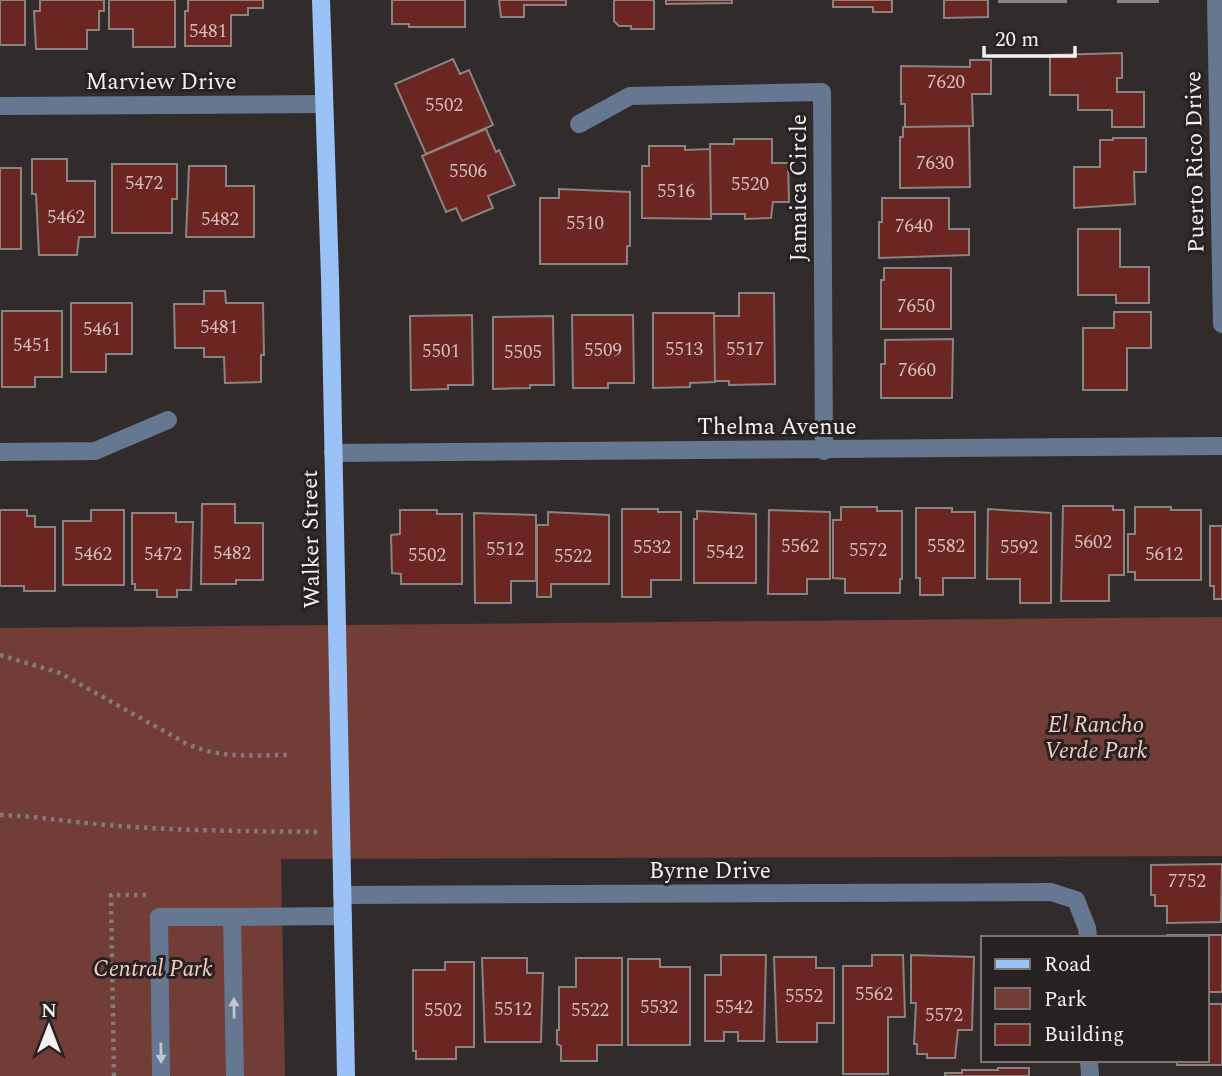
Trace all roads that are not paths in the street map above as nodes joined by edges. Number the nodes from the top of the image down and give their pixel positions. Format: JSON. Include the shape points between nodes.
{"nodes":[{"id":1,"x":321,"y":0,"type":"edge"},
{"id":2,"x":1216,"y":0,"type":"edge"},
{"id":3,"x":323,"y":104,"type":"junction"},
{"id":4,"x":0,"y":106,"type":"edge"},
{"id":5,"x":579,"y":124,"type":"dead end"},
{"id":6,"x":1222,"y":324,"type":"edge"},
{"id":7,"x":168,"y":420,"type":"dead end"},
{"id":8,"x":1222,"y":446,"type":"edge"},
{"id":9,"x":824,"y":451,"type":"junction"},
{"id":10,"x":0,"y":452,"type":"edge"},
{"id":11,"x":332,"y":453,"type":"junction"},
{"id":12,"x":342,"y":895,"type":"junction"},
{"id":13,"x":343,"y":916,"type":"junction"},
{"id":14,"x":232,"y":917,"type":"junction"},
{"id":15,"x":1088,"y":936,"type":"edge"},
{"id":16,"x":162,"y":1076,"type":"edge"},
{"id":17,"x":235,"y":1076,"type":"edge"},
{"id":18,"x":346,"y":1076,"type":"edge"}],
"edges":[{"from":1,"to":3,"type":"main road","name":"Walker Street"},
{"from":2,"to":6,"type":"street","name":"Puerto Rico Drive"},
{"from":3,"to":4,"type":"street","name":"Marview Drive"},
{"from":3,"to":11,"type":"main road","name":"Walker Street"},
{"from":5,"to":9,"type":"street","name":"Jamaica Circle","via":[[630,96],[822,92]]},
{"from":7,"to":10,"type":"street","via":[[95,451]]},
{"from":8,"to":9,"type":"street","name":"Thelma Avenue"},
{"from":9,"to":11,"type":"street","name":"Thelma Avenue"},
{"from":11,"to":12,"type":"main road","name":"Walker Street"},
{"from":12,"to":13,"type":"main road","name":"Walker Street"},
{"from":12,"to":15,"type":"street","name":"Byrne Drive","via":[[1051,892],[1076,900]]},
{"from":13,"to":14,"type":"street"},
{"from":13,"to":18,"type":"main road","name":"Walker Street"},
{"from":14,"to":16,"type":"street","one_way":true,"via":[[159,917]]},
{"from":17,"to":14,"type":"street","one_way":true}]}
